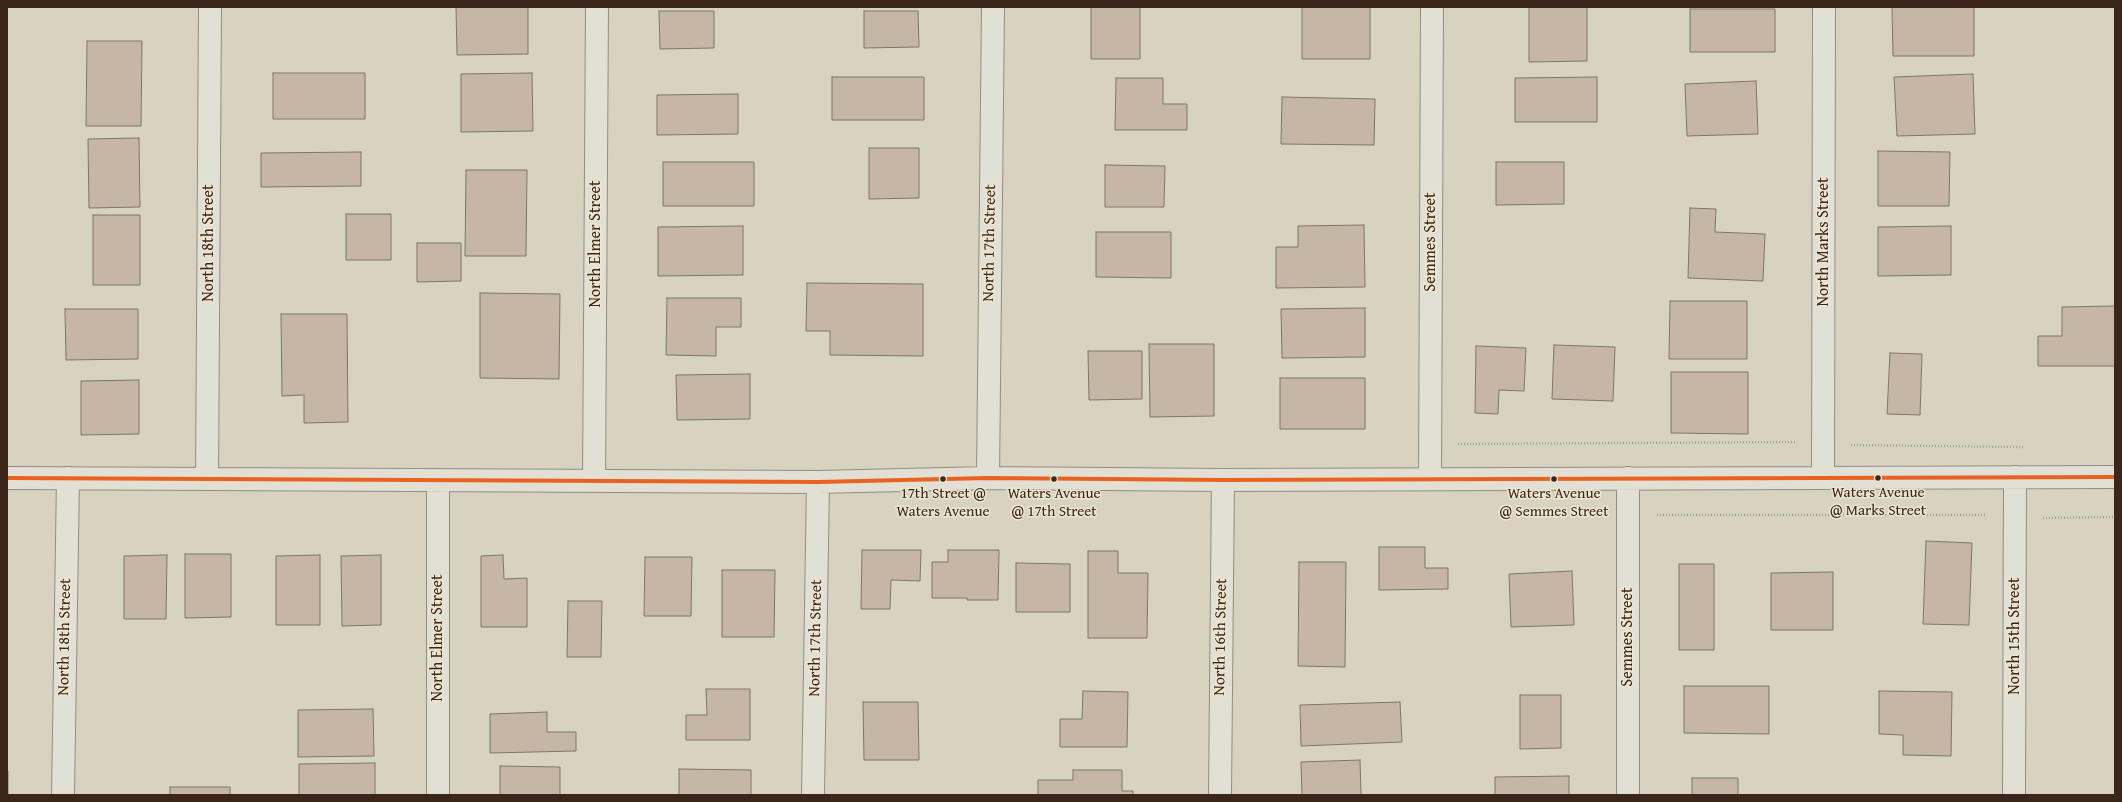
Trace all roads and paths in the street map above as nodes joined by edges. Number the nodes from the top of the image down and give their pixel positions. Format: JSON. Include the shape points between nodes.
{"nodes":[{"id":1,"x":210,"y":7,"type":"edge"},
{"id":2,"x":597,"y":7,"type":"edge"},
{"id":3,"x":993,"y":7,"type":"edge"},
{"id":4,"x":1432,"y":7,"type":"edge"},
{"id":5,"x":1824,"y":7,"type":"edge"},
{"id":6,"x":1798,"y":442,"type":"dead end"},
{"id":7,"x":1452,"y":443,"type":"dead end"},
{"id":8,"x":1848,"y":446,"type":"dead end"},
{"id":9,"x":2029,"y":447,"type":"dead end"},
{"id":10,"x":1823,"y":476,"type":"junction"},
{"id":11,"x":2015,"y":476,"type":"junction"},
{"id":12,"x":2115,"y":476,"type":"edge"},
{"id":13,"x":7,"y":478,"type":"edge"},
{"id":14,"x":68,"y":478,"type":"junction"},
{"id":15,"x":988,"y":478,"type":"junction"},
{"id":16,"x":1430,"y":478,"type":"junction"},
{"id":17,"x":1628,"y":478,"type":"junction"},
{"id":18,"x":207,"y":479,"type":"junction"},
{"id":19,"x":438,"y":480,"type":"junction"},
{"id":20,"x":1223,"y":480,"type":"junction"},
{"id":21,"x":594,"y":481,"type":"junction"},
{"id":22,"x":818,"y":482,"type":"junction"},
{"id":23,"x":1656,"y":515,"type":"dead end"},
{"id":24,"x":1990,"y":515,"type":"dead end"},
{"id":25,"x":2115,"y":517,"type":"edge"},
{"id":26,"x":2042,"y":518,"type":"dead end"},
{"id":27,"x":63,"y":795,"type":"edge"},
{"id":28,"x":438,"y":795,"type":"edge"},
{"id":29,"x":813,"y":795,"type":"edge"},
{"id":30,"x":1220,"y":795,"type":"edge"},
{"id":31,"x":1628,"y":795,"type":"edge"},
{"id":32,"x":2014,"y":795,"type":"edge"}],
"edges":[{"from":1,"to":18,"type":"street","name":"North 18th Street"},
{"from":2,"to":21,"type":"street","name":"North Elmer Street"},
{"from":3,"to":15,"type":"street","name":"North 17th Street"},
{"from":4,"to":16,"type":"street","name":"Semmes Street"},
{"from":5,"to":10,"type":"street","name":"North Marks Street"},
{"from":6,"to":7,"type":"path"},
{"from":8,"to":9,"type":"path"},
{"from":10,"to":11,"type":"street"},
{"from":10,"to":17,"type":"street"},
{"from":11,"to":12,"type":"street"},
{"from":11,"to":32,"type":"street","name":"North 15th Street"},
{"from":13,"to":14,"type":"street"},
{"from":14,"to":18,"type":"street"},
{"from":14,"to":27,"type":"street","name":"North 18th Street"},
{"from":15,"to":20,"type":"street"},
{"from":15,"to":22,"type":"street"},
{"from":16,"to":17,"type":"street"},
{"from":16,"to":20,"type":"street"},
{"from":17,"to":31,"type":"street","name":"Semmes Street"},
{"from":18,"to":19,"type":"street"},
{"from":19,"to":21,"type":"street"},
{"from":19,"to":28,"type":"street","name":"North Elmer Street"},
{"from":20,"to":30,"type":"street","name":"North 16th Street"},
{"from":21,"to":22,"type":"street"},
{"from":22,"to":29,"type":"street","name":"North 17th Street"},
{"from":23,"to":24,"type":"path"},
{"from":25,"to":26,"type":"path"}]}
